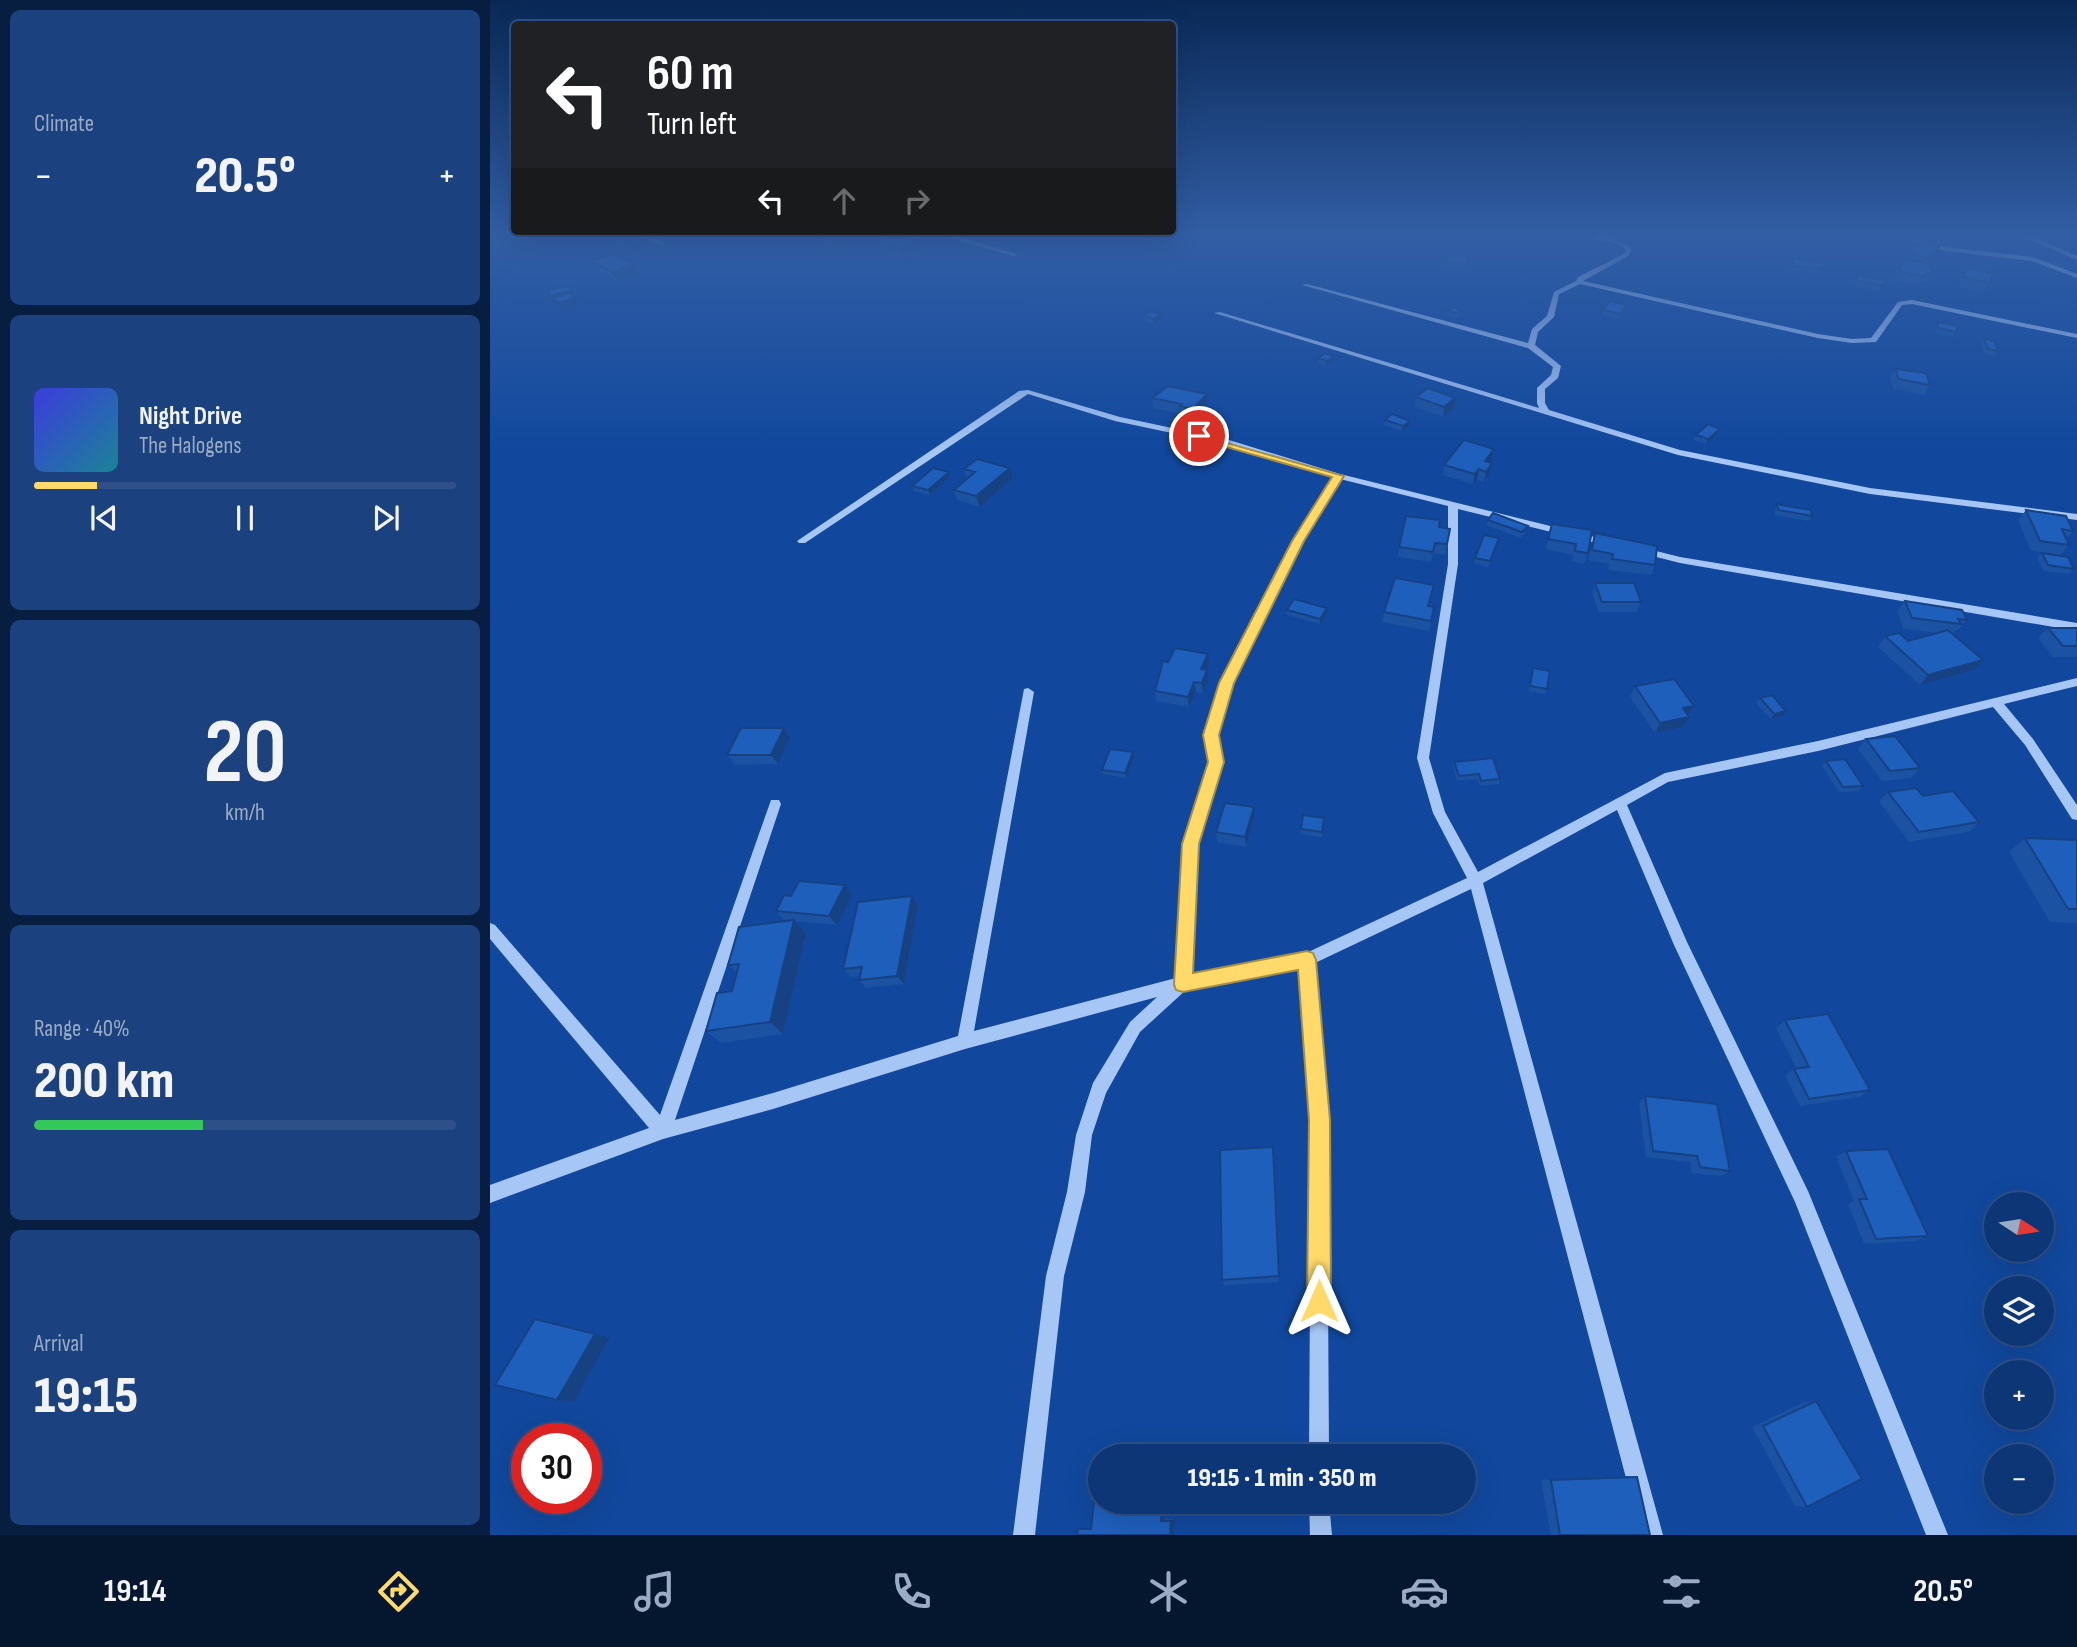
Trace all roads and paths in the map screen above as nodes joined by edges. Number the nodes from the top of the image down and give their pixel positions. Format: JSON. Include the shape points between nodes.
{"nodes":[{"id":1,"x":1389,"y":308,"type":"edge"},
{"id":2,"x":1552,"y":308,"type":"edge"},
{"id":3,"x":1698,"y":308,"type":"edge"},
{"id":4,"x":1897,"y":308,"type":"edge"},
{"id":5,"x":1939,"y":308,"type":"edge"},
{"id":6,"x":1218,"y":313,"type":"dead end"},
{"id":7,"x":2077,"y":336,"type":"edge"},
{"id":8,"x":1531,"y":346,"type":"junction"},
{"id":9,"x":1546,"y":412,"type":"junction"},
{"id":10,"x":1338,"y":476,"type":"junction"},
{"id":11,"x":1452,"y":505,"type":"junction"},
{"id":12,"x":2077,"y":517,"type":"edge"},
{"id":13,"x":802,"y":541,"type":"dead end"},
{"id":14,"x":1613,"y":544,"type":"edge"},
{"id":15,"x":1627,"y":547,"type":"edge"},
{"id":16,"x":2077,"y":627,"type":"edge"},
{"id":17,"x":2077,"y":682,"type":"edge"},
{"id":18,"x":1028,"y":692,"type":"dead end"},
{"id":19,"x":1994,"y":701,"type":"junction"},
{"id":20,"x":775,"y":803,"type":"dead end"},
{"id":21,"x":1620,"y":803,"type":"junction"},
{"id":22,"x":2077,"y":815,"type":"edge"},
{"id":23,"x":1476,"y":881,"type":"junction"},
{"id":24,"x":490,"y":929,"type":"edge"},
{"id":25,"x":1307,"y":960,"type":"junction"},
{"id":26,"x":1183,"y":984,"type":"junction"},
{"id":27,"x":965,"y":1041,"type":"junction"},
{"id":28,"x":663,"y":1131,"type":"junction"},
{"id":29,"x":490,"y":1194,"type":"edge"},
{"id":30,"x":1319,"y":1444,"type":"edge"},
{"id":31,"x":1320,"y":1514,"type":"edge"},
{"id":32,"x":1024,"y":1535,"type":"edge"},
{"id":33,"x":1321,"y":1535,"type":"edge"},
{"id":34,"x":1652,"y":1535,"type":"edge"},
{"id":35,"x":1937,"y":1535,"type":"edge"}],
"edges":[{"from":1,"to":8,"type":"street"},
{"from":2,"to":8,"type":"street","via":[[1535,331]]},
{"from":3,"to":4,"type":"street","via":[[1852,341],[1873,340]]},
{"from":5,"to":7,"type":"street"},
{"from":6,"to":9,"type":"street"},
{"from":8,"to":9,"type":"street","via":[[1557,366],[1555,376],[1541,388]]},
{"from":9,"to":12,"type":"street","via":[[1678,452],[1870,491]]},
{"from":10,"to":11,"type":"street"},
{"from":10,"to":13,"type":"street","via":[[1226,442],[1118,419],[1028,392]]},
{"from":10,"to":26,"type":"street","via":[[1298,541],[1227,683],[1211,735],[1216,762],[1190,844]]},
{"from":11,"to":14,"type":"street"},
{"from":11,"to":23,"type":"street","via":[[1454,564],[1423,758],[1439,813]]},
{"from":15,"to":16,"type":"street","via":[[1680,560]]},
{"from":17,"to":19,"type":"street"},
{"from":18,"to":27,"type":"street"},
{"from":19,"to":21,"type":"street","via":[[1818,746],[1665,778]]},
{"from":19,"to":22,"type":"street","via":[[2029,742]]},
{"from":20,"to":28,"type":"street"},
{"from":21,"to":23,"type":"street"},
{"from":21,"to":35,"type":"street","via":[[1670,920],[1802,1197]]},
{"from":23,"to":25,"type":"street"},
{"from":23,"to":34,"type":"street"},
{"from":24,"to":28,"type":"street"},
{"from":25,"to":26,"type":"street"},
{"from":25,"to":30,"type":"street","via":[[1320,1120]]},
{"from":26,"to":27,"type":"street"},
{"from":26,"to":32,"type":"street","via":[[1135,1027],[1099,1089],[1084,1135],[1073,1206],[1055,1276]]},
{"from":27,"to":28,"type":"street"},
{"from":28,"to":29,"type":"street"},
{"from":31,"to":33,"type":"street"}]}
